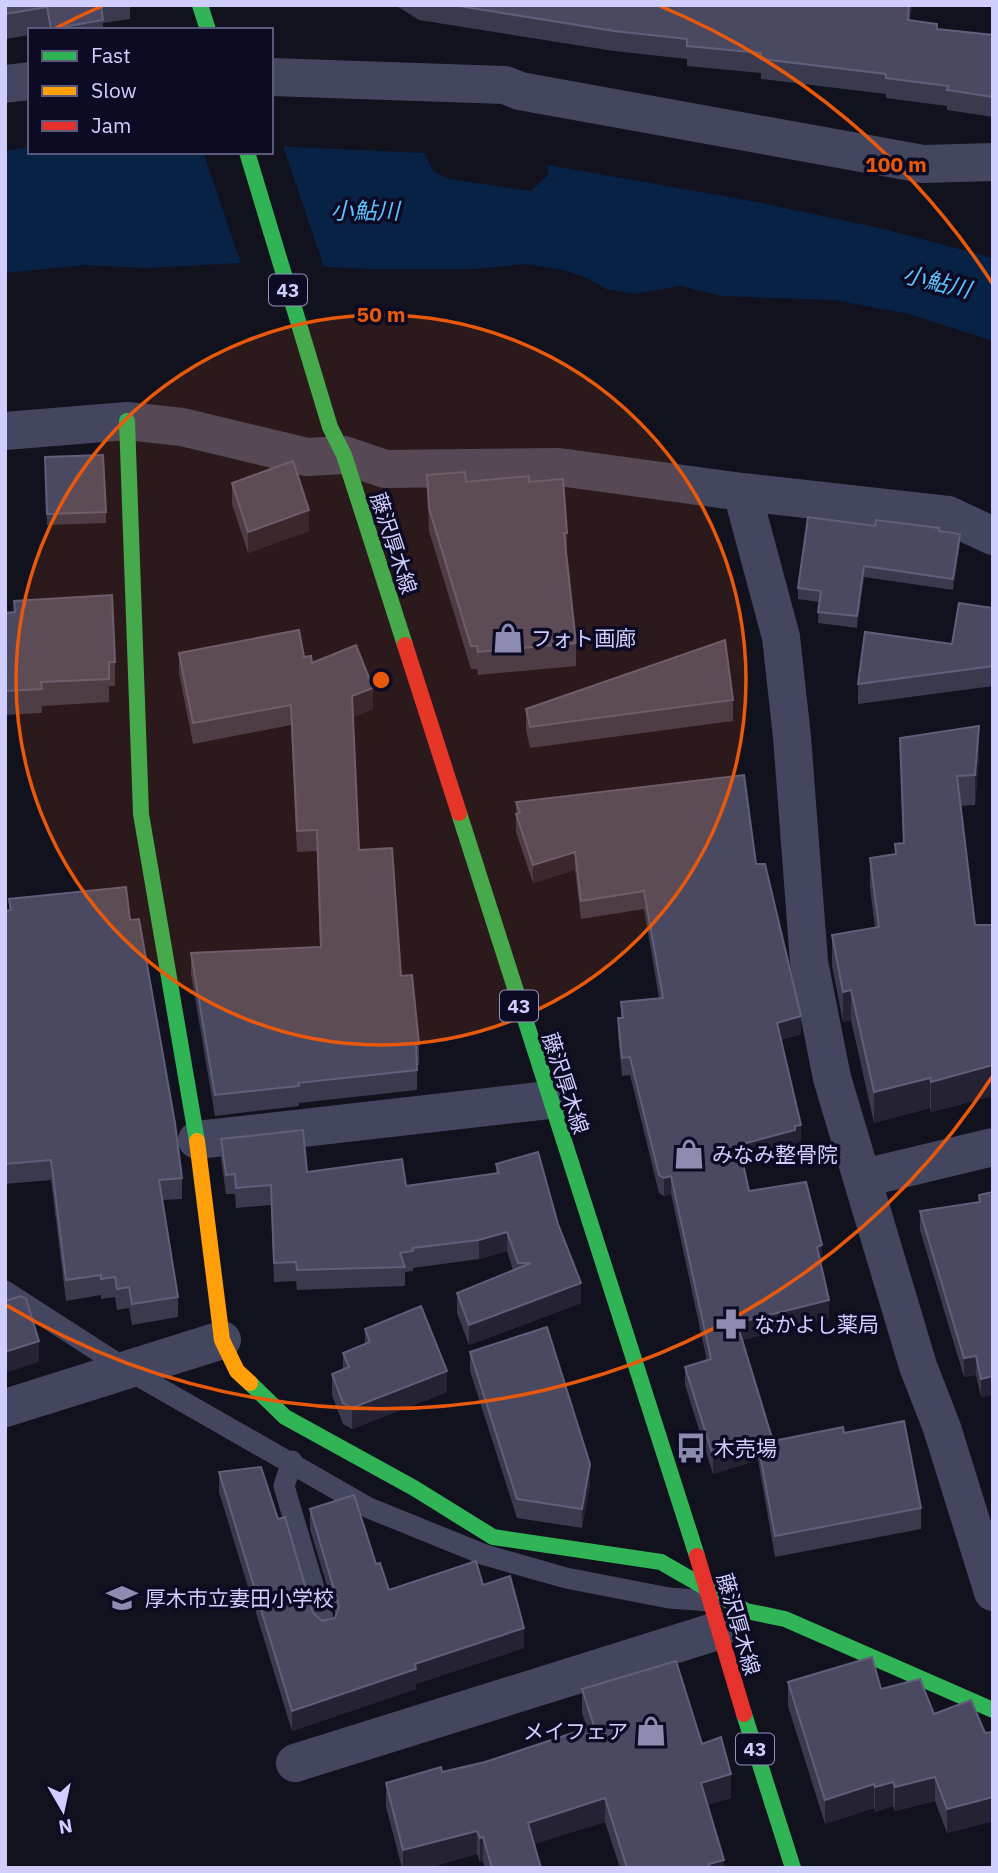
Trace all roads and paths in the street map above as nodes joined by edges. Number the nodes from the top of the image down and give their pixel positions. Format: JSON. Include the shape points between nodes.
{"nodes":[{"id":1,"x":200,"y":5,"type":"edge"},
{"id":2,"x":207,"y":28,"type":"edge"},
{"id":3,"x":273,"y":77,"type":"edge"},
{"id":4,"x":28,"y":81,"type":"edge"},
{"id":5,"x":5,"y":84,"type":"edge"},
{"id":6,"x":248,"y":154,"type":"edge"},
{"id":7,"x":993,"y":162,"type":"edge"},
{"id":8,"x":127,"y":421,"type":"junction"},
{"id":9,"x":5,"y":431,"type":"edge"},
{"id":10,"x":337,"y":441,"type":"junction"},
{"id":11,"x":742,"y":492,"type":"junction"},
{"id":12,"x":993,"y":536,"type":"edge"},
{"id":13,"x":549,"y":1100,"type":"junction"},
{"id":14,"x":197,"y":1140,"type":"junction"},
{"id":15,"x":993,"y":1147,"type":"edge"},
{"id":16,"x":864,"y":1178,"type":"junction"},
{"id":17,"x":5,"y":1291,"type":"edge"},
{"id":18,"x":222,"y":1340,"type":"junction"},
{"id":19,"x":126,"y":1369,"type":"junction"},
{"id":20,"x":5,"y":1408,"type":"edge"},
{"id":21,"x":292,"y":1461,"type":"junction"},
{"id":22,"x":981,"y":1515,"type":"edge"},
{"id":23,"x":993,"y":1592,"type":"edge"},
{"id":24,"x":711,"y":1606,"type":"junction"},
{"id":25,"x":326,"y":1629,"type":"edge"},
{"id":26,"x":993,"y":1710,"type":"edge"},
{"id":27,"x":295,"y":1763,"type":"dead end"},
{"id":28,"x":793,"y":1868,"type":"edge"}],
"edges":[{"from":1,"to":2,"type":"street"},
{"from":3,"to":7,"type":"street","via":[[505,85],[923,164]]},
{"from":4,"to":5,"type":"street"},
{"from":6,"to":10,"type":"street","name":"藤沢厚木線","number":"43"},
{"from":8,"to":9,"type":"street"},
{"from":8,"to":10,"type":"street","via":[[182,427],[307,457]]},
{"from":8,"to":14,"type":"street","via":[[141,814]]},
{"from":10,"to":11,"type":"street","via":[[385,469],[559,467]]},
{"from":10,"to":13,"type":"street","name":"藤沢厚木線","number":"43"},
{"from":11,"to":12,"type":"street","via":[[948,515]]},
{"from":11,"to":16,"type":"street","via":[[780,637],[808,962],[832,1079]]},
{"from":13,"to":14,"type":"street"},
{"from":13,"to":24,"type":"street","name":"藤沢厚木線","number":"43"},
{"from":14,"to":18,"type":"street"},
{"from":15,"to":16,"type":"street"},
{"from":16,"to":22,"type":"street","via":[[918,1366]]},
{"from":17,"to":19,"type":"lane"},
{"from":18,"to":19,"type":"street"},
{"from":18,"to":24,"type":"street","via":[[237,1371],[285,1418],[493,1537],[661,1562]]},
{"from":19,"to":20,"type":"street"},
{"from":19,"to":21,"type":"lane"},
{"from":21,"to":24,"type":"lane","via":[[369,1508],[485,1555],[566,1578]]},
{"from":21,"to":25,"type":"lane","via":[[284,1486]]},
{"from":22,"to":23,"type":"street"},
{"from":24,"to":26,"type":"street","via":[[785,1619]]},
{"from":24,"to":27,"type":"street"},
{"from":24,"to":28,"type":"street","name":"藤沢厚木線","number":"43"}]}
